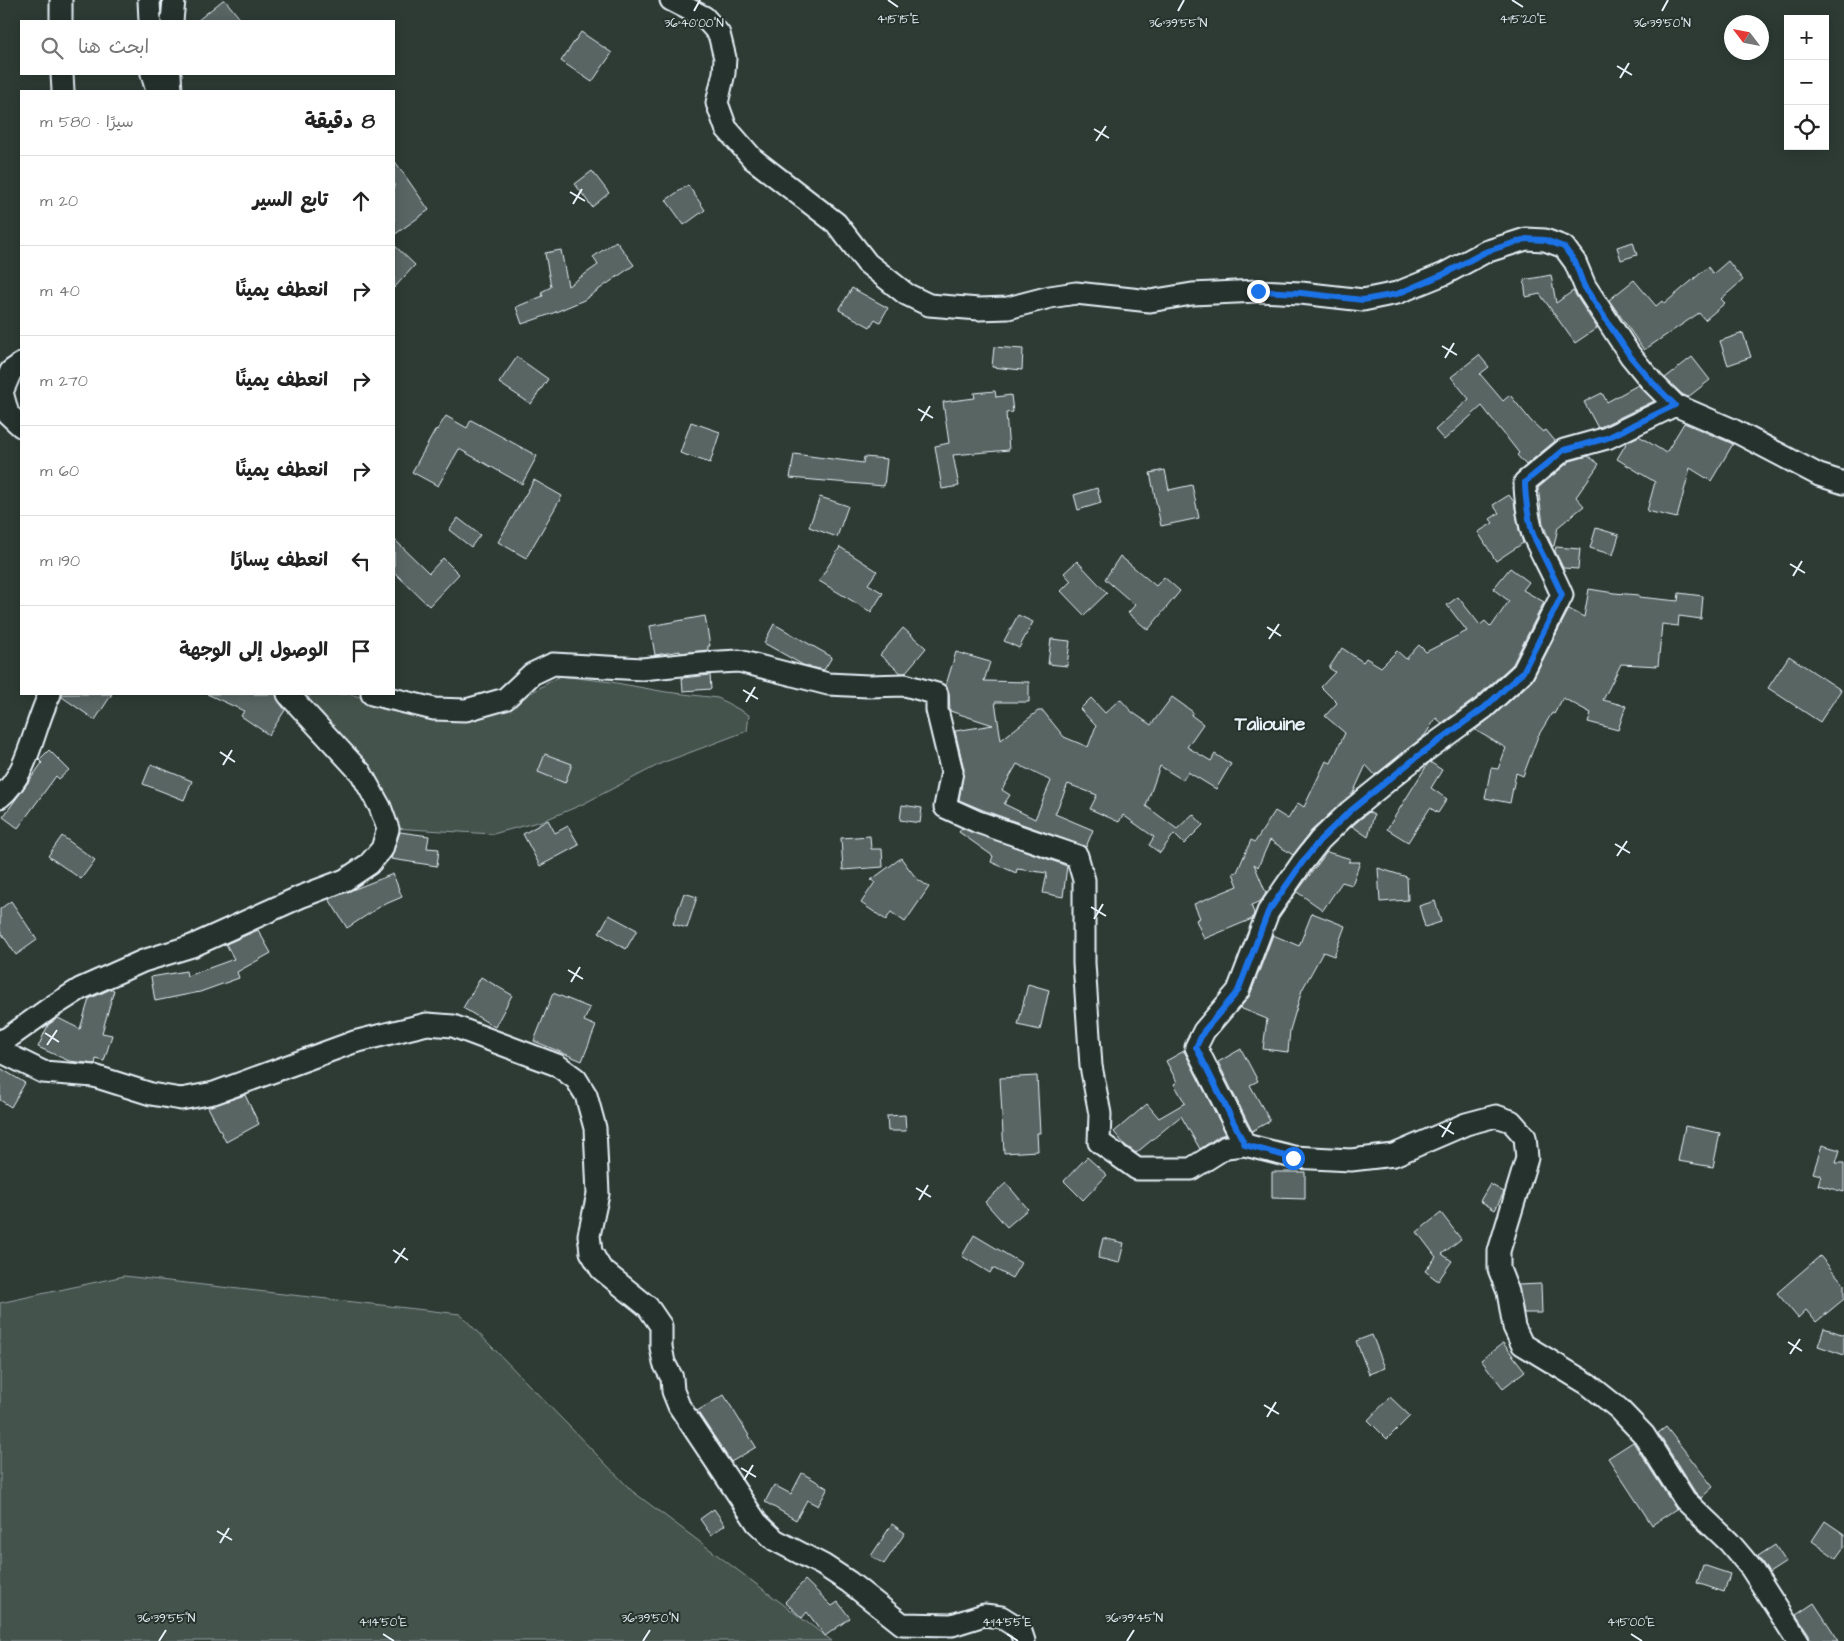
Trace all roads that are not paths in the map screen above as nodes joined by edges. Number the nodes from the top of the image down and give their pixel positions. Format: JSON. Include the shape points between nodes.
{"nodes":[{"id":1,"x":61,"y":0,"type":"edge"},
{"id":2,"x":149,"y":0,"type":"edge"},
{"id":3,"x":174,"y":0,"type":"edge"},
{"id":4,"x":671,"y":0,"type":"edge"},
{"id":5,"x":61,"y":20,"type":"edge"},
{"id":6,"x":150,"y":20,"type":"edge"},
{"id":7,"x":172,"y":20,"type":"edge"},
{"id":8,"x":62,"y":75,"type":"edge"},
{"id":9,"x":152,"y":75,"type":"edge"},
{"id":10,"x":170,"y":75,"type":"edge"},
{"id":11,"x":63,"y":90,"type":"edge"},
{"id":12,"x":157,"y":90,"type":"edge"},
{"id":13,"x":171,"y":90,"type":"edge"},
{"id":14,"x":20,"y":365,"type":"edge"},
{"id":15,"x":1675,"y":405,"type":"junction"},
{"id":16,"x":20,"y":425,"type":"edge"},
{"id":17,"x":1844,"y":483,"type":"edge"},
{"id":18,"x":50,"y":695,"type":"edge"},
{"id":19,"x":289,"y":695,"type":"edge"},
{"id":20,"x":376,"y":695,"type":"edge"},
{"id":21,"x":0,"y":797,"type":"edge"},
{"id":22,"x":0,"y":1041,"type":"edge"},
{"id":23,"x":0,"y":1051,"type":"edge"},
{"id":24,"x":1245,"y":1145,"type":"junction"},
{"id":25,"x":1024,"y":1641,"type":"edge"},
{"id":26,"x":1798,"y":1641,"type":"edge"}],
"edges":[{"from":1,"to":5,"type":"street"},
{"from":2,"to":6,"type":"street"},
{"from":3,"to":7,"type":"street"},
{"from":4,"to":15,"type":"street","via":[[704,17],[719,34],[725,58],[717,103],[726,128],[753,159],[836,223],[867,263],[906,294],[929,306],[1008,308],[1076,293],[1150,301],[1192,294],[1258,291],[1363,300],[1397,294],[1485,252],[1526,239],[1545,240],[1564,247],[1575,262],[1584,286],[1630,356]]},
{"from":8,"to":11,"type":"street"},
{"from":9,"to":12,"type":"street"},
{"from":10,"to":13,"type":"street"},
{"from":14,"to":16,"type":"street","via":[[11,371],[2,392],[8,414]]},
{"from":15,"to":17,"type":"street","via":[[1819,475]]},
{"from":15,"to":24,"type":"street","via":[[1607,438],[1564,450],[1525,482],[1534,537],[1562,595],[1523,672],[1484,708],[1343,817],[1320,840],[1268,912],[1238,991],[1204,1031],[1196,1047]]},
{"from":18,"to":21,"type":"street","via":[[30,750],[14,780]]},
{"from":19,"to":22,"type":"street","via":[[361,773],[388,829],[382,849],[369,864],[344,880],[192,946],[143,961],[80,989]]},
{"from":20,"to":24,"type":"street","via":[[434,709],[466,710],[504,699],[532,674],[553,664],[642,669],[739,661],[828,684],[905,685],[937,694],[937,710],[952,772],[945,807],[978,822],[1077,856],[1084,880],[1084,963],[1091,1066],[1100,1114],[1099,1142],[1137,1169],[1192,1169],[1226,1147]]},
{"from":23,"to":25,"type":"street","via":[[43,1072],[94,1076],[151,1094],[181,1099],[214,1093],[354,1042],[428,1024],[454,1026],[557,1065],[576,1080],[586,1094],[595,1128],[598,1194],[589,1235],[591,1252],[600,1269],[648,1306],[661,1326],[664,1363],[672,1378],[679,1406],[757,1524],[775,1540],[849,1582],[902,1624],[952,1625],[984,1615],[1001,1617],[1020,1629]]},
{"from":24,"to":26,"type":"street","via":[[1293,1158],[1351,1160],[1394,1155],[1466,1124],[1496,1116],[1511,1121],[1525,1137],[1527,1158],[1499,1251],[1499,1269],[1508,1292],[1514,1327],[1522,1344],[1588,1384],[1644,1435],[1685,1500],[1751,1568]]}]}
